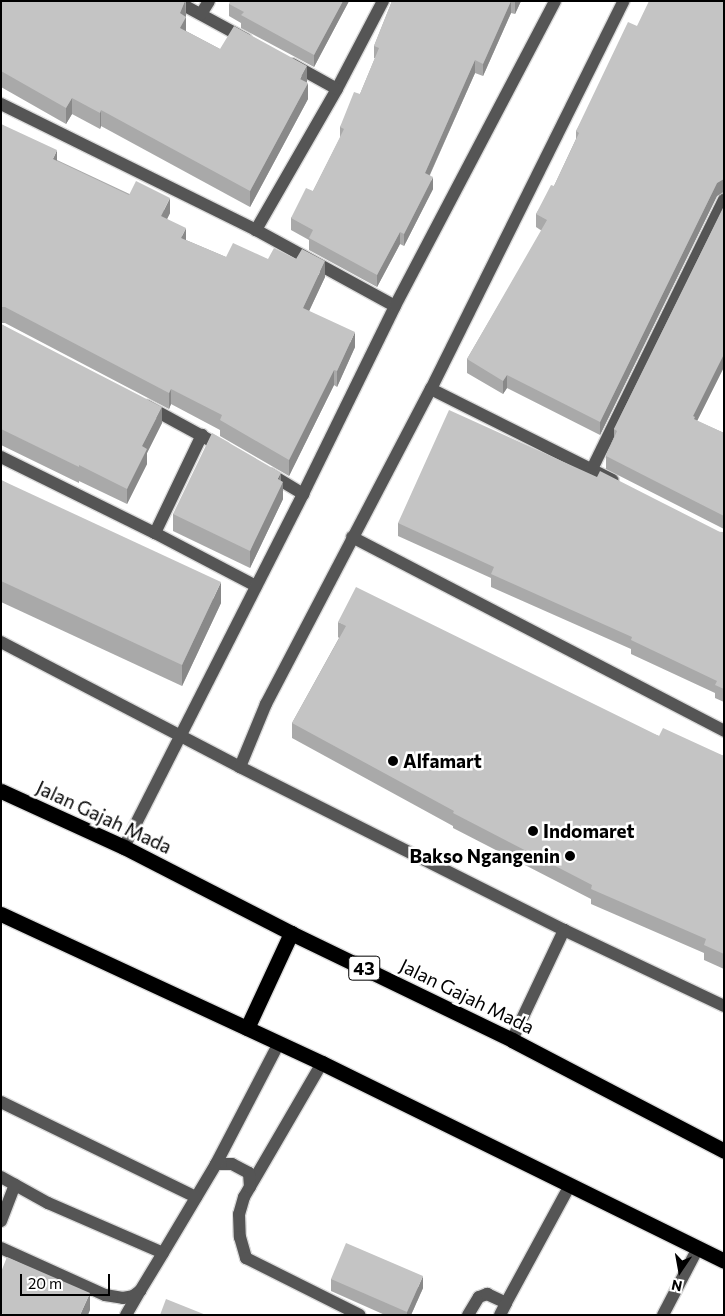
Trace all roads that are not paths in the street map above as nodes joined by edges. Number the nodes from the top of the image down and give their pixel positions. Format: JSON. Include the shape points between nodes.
{"nodes":[{"id":1,"x":176,"y":1,"type":"edge"},
{"id":2,"x":209,"y":1,"type":"edge"},
{"id":3,"x":383,"y":1,"type":"edge"},
{"id":4,"x":555,"y":1,"type":"edge"},
{"id":5,"x":624,"y":1,"type":"edge"},
{"id":6,"x":201,"y":14,"type":"junction"},
{"id":7,"x":261,"y":47,"type":"edge"},
{"id":8,"x":278,"y":56,"type":"edge"},
{"id":9,"x":337,"y":89,"type":"junction"},
{"id":10,"x":1,"y":104,"type":"edge"},
{"id":11,"x":724,"y":200,"type":"edge"},
{"id":12,"x":256,"y":230,"type":"junction"},
{"id":13,"x":395,"y":306,"type":"junction"},
{"id":14,"x":431,"y":389,"type":"junction"},
{"id":15,"x":132,"y":398,"type":"edge"},
{"id":16,"x":202,"y":435,"type":"junction"},
{"id":17,"x":236,"y":454,"type":"edge"},
{"id":18,"x":1,"y":457,"type":"edge"},
{"id":19,"x":261,"y":469,"type":"edge"},
{"id":20,"x":592,"y":469,"type":"junction"},
{"id":21,"x":627,"y":487,"type":"edge"},
{"id":22,"x":303,"y":494,"type":"junction"},
{"id":23,"x":155,"y":533,"type":"junction"},
{"id":24,"x":352,"y":537,"type":"junction"},
{"id":25,"x":256,"y":586,"type":"junction"},
{"id":26,"x":1,"y":642,"type":"edge"},
{"id":27,"x":724,"y":732,"type":"edge"},
{"id":28,"x":180,"y":735,"type":"junction"},
{"id":29,"x":240,"y":767,"type":"junction"},
{"id":30,"x":1,"y":791,"type":"edge"},
{"id":31,"x":124,"y":847,"type":"junction"},
{"id":32,"x":1,"y":914,"type":"edge"},
{"id":33,"x":564,"y":930,"type":"junction"},
{"id":34,"x":291,"y":933,"type":"junction"},
{"id":35,"x":724,"y":1006,"type":"edge"},
{"id":36,"x":247,"y":1028,"type":"junction"},
{"id":37,"x":512,"y":1040,"type":"junction"},
{"id":38,"x":279,"y":1043,"type":"junction"},
{"id":39,"x":322,"y":1063,"type":"junction"},
{"id":40,"x":1,"y":1102,"type":"edge"},
{"id":41,"x":724,"y":1151,"type":"edge"},
{"id":42,"x":216,"y":1164,"type":"junction"},
{"id":43,"x":1,"y":1177,"type":"edge"},
{"id":44,"x":15,"y":1185,"type":"junction"},
{"id":45,"x":570,"y":1185,"type":"junction"},
{"id":46,"x":250,"y":1186,"type":"junction"},
{"id":47,"x":196,"y":1197,"type":"junction"},
{"id":48,"x":1,"y":1221,"type":"edge"},
{"id":49,"x":1,"y":1248,"type":"edge"},
{"id":50,"x":698,"y":1248,"type":"junction"},
{"id":51,"x":163,"y":1253,"type":"junction"},
{"id":52,"x":724,"y":1261,"type":"edge"},
{"id":53,"x":140,"y":1291,"type":"junction"},
{"id":54,"x":506,"y":1303,"type":"junction"},
{"id":55,"x":126,"y":1315,"type":"edge"},
{"id":56,"x":360,"y":1315,"type":"edge"},
{"id":57,"x":468,"y":1315,"type":"edge"},
{"id":58,"x":500,"y":1315,"type":"edge"},
{"id":59,"x":663,"y":1315,"type":"edge"}],
"edges":[{"from":1,"to":6,"type":"street"},
{"from":2,"to":6,"type":"street"},
{"from":3,"to":9,"type":"street"},
{"from":4,"to":13,"type":"street"},
{"from":5,"to":14,"type":"street"},
{"from":6,"to":7,"type":"street"},
{"from":8,"to":9,"type":"street"},
{"from":9,"to":12,"type":"street"},
{"from":10,"to":12,"type":"street"},
{"from":11,"to":20,"type":"street"},
{"from":12,"to":13,"type":"street"},
{"from":13,"to":22,"type":"street"},
{"from":14,"to":20,"type":"street"},
{"from":14,"to":24,"type":"street"},
{"from":15,"to":16,"type":"street"},
{"from":16,"to":17,"type":"street"},
{"from":16,"to":23,"type":"street"},
{"from":18,"to":23,"type":"street"},
{"from":19,"to":22,"type":"street"},
{"from":20,"to":21,"type":"street"},
{"from":22,"to":25,"type":"street"},
{"from":23,"to":25,"type":"street"},
{"from":24,"to":27,"type":"street"},
{"from":24,"to":29,"type":"street","via":[[266,704]]},
{"from":25,"to":28,"type":"street"},
{"from":26,"to":28,"type":"street"},
{"from":28,"to":29,"type":"street"},
{"from":28,"to":31,"type":"street"},
{"from":29,"to":33,"type":"street"},
{"from":30,"to":31,"type":"highway","name":"Jalan Gajah Mada","number":"43"},
{"from":31,"to":34,"type":"highway","name":"Jalan Gajah Mada","number":"43"},
{"from":32,"to":36,"type":"highway"},
{"from":33,"to":35,"type":"street"},
{"from":33,"to":37,"type":"street"},
{"from":34,"to":36,"type":"highway"},
{"from":34,"to":37,"type":"highway","name":"Jalan Gajah Mada","number":"43"},
{"from":36,"to":38,"type":"highway"},
{"from":37,"to":41,"type":"highway","name":"Jalan Gajah Mada","number":"43"},
{"from":38,"to":39,"type":"highway"},
{"from":38,"to":42,"type":"street"},
{"from":39,"to":45,"type":"highway"},
{"from":39,"to":46,"type":"street"},
{"from":40,"to":47,"type":"street"},
{"from":42,"to":46,"type":"street","via":[[232,1164],[249,1173]]},
{"from":42,"to":47,"type":"street"},
{"from":43,"to":44,"type":"street"},
{"from":44,"to":48,"type":"street"},
{"from":44,"to":51,"type":"street","via":[[48,1203]]},
{"from":45,"to":50,"type":"highway"},
{"from":45,"to":54,"type":"street"},
{"from":46,"to":56,"type":"street","via":[[239,1214],[240,1237],[246,1258]]},
{"from":47,"to":51,"type":"street"},
{"from":49,"to":53,"type":"street","via":[[105,1295],[123,1298]]},
{"from":50,"to":52,"type":"highway"},
{"from":50,"to":59,"type":"street"},
{"from":51,"to":53,"type":"street"},
{"from":53,"to":55,"type":"street"},
{"from":54,"to":57,"type":"street","via":[[487,1294],[479,1297]]},
{"from":54,"to":58,"type":"street"}]}
